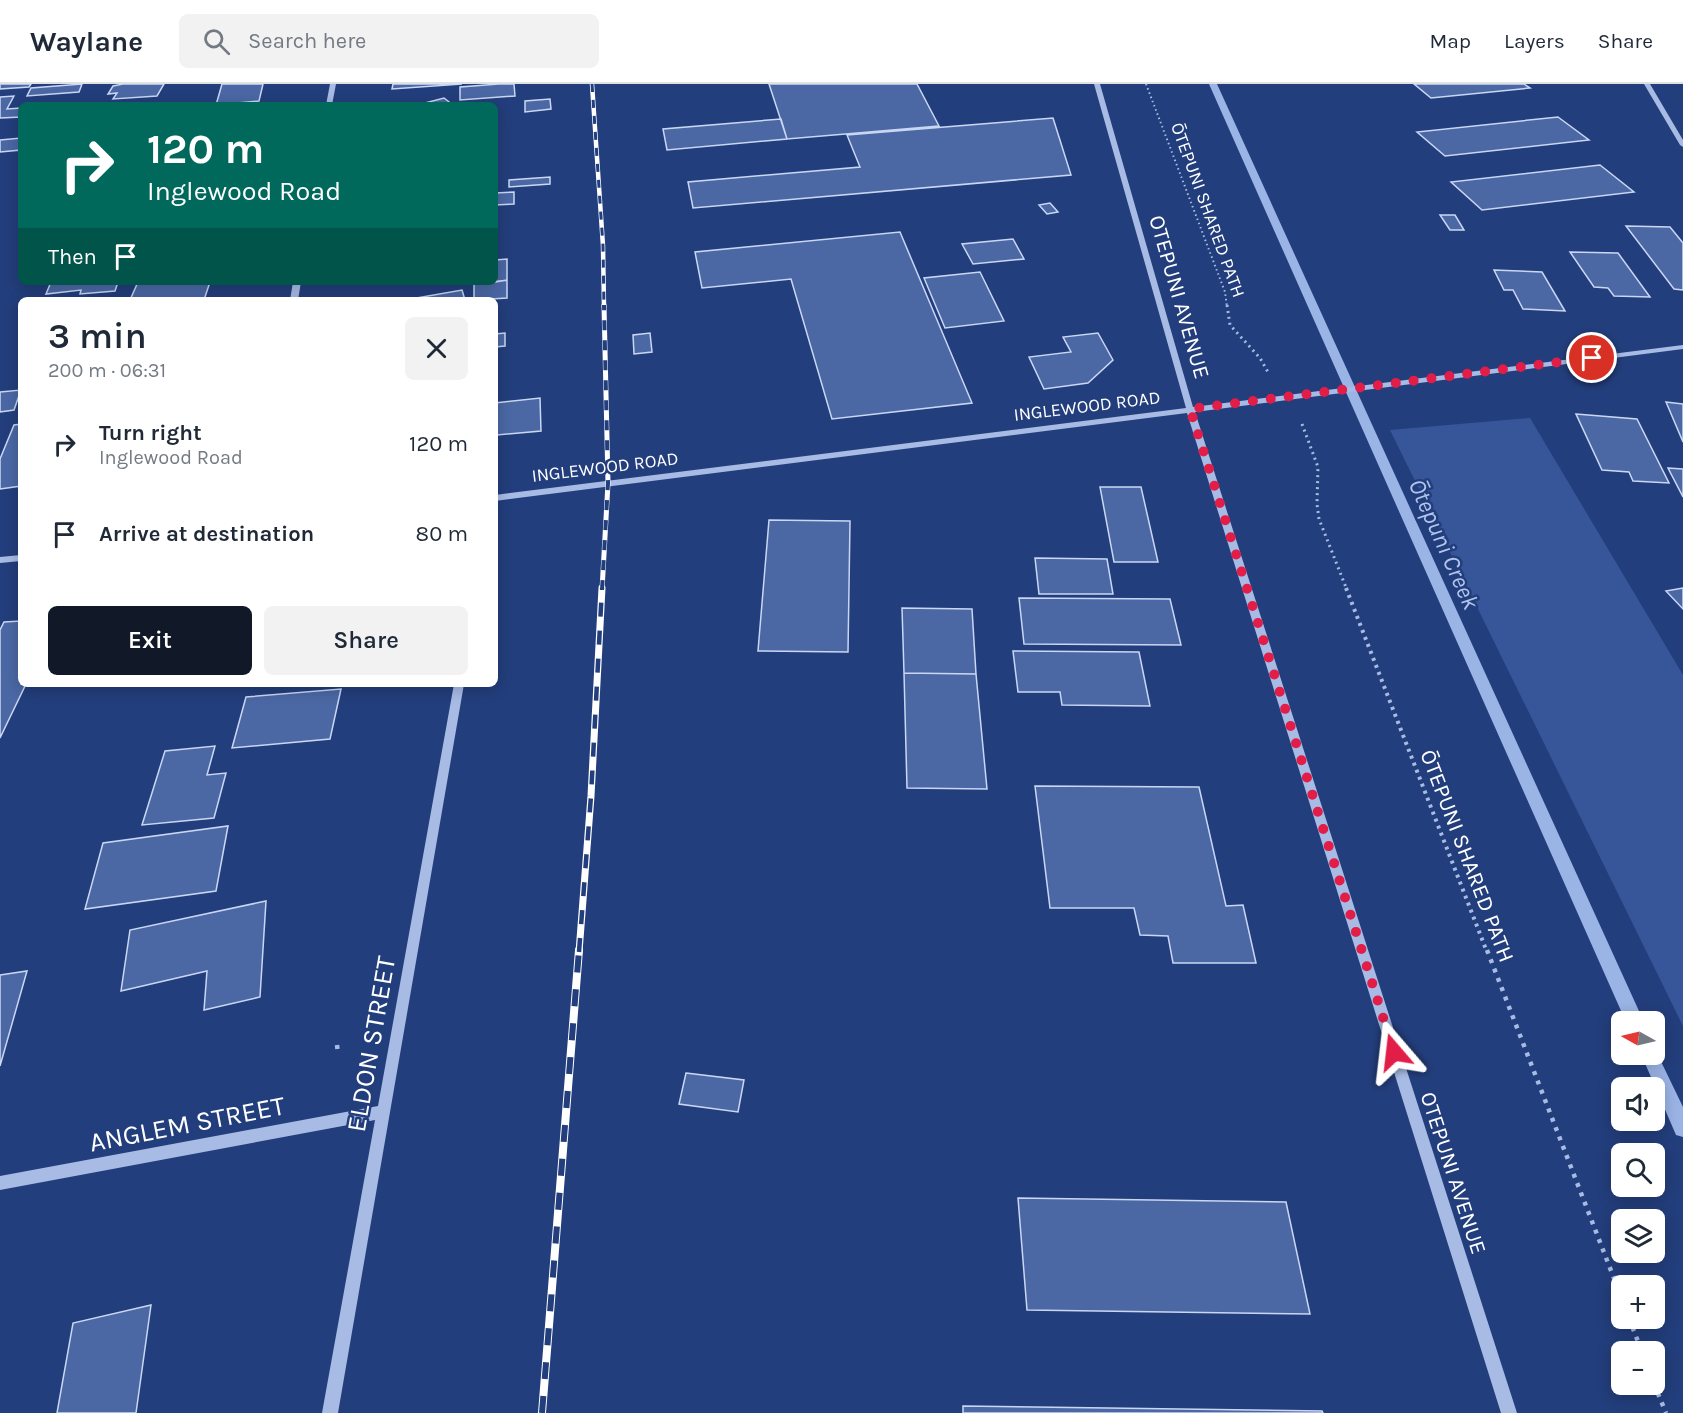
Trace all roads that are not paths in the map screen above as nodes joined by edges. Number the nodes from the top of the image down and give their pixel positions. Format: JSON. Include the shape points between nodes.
{"nodes":[{"id":1,"x":333,"y":84,"type":"edge"},
{"id":2,"x":1097,"y":84,"type":"edge"},
{"id":3,"x":1647,"y":84,"type":"edge"},
{"id":4,"x":330,"y":102,"type":"edge"},
{"id":5,"x":1683,"y":145,"type":"edge"},
{"id":6,"x":1683,"y":347,"type":"edge"},
{"id":7,"x":1190,"y":409,"type":"junction"},
{"id":8,"x":498,"y":498,"type":"edge"},
{"id":9,"x":18,"y":558,"type":"edge"},
{"id":10,"x":0,"y":560,"type":"edge"},
{"id":11,"x":458,"y":687,"type":"edge"},
{"id":12,"x":383,"y":1113,"type":"junction"},
{"id":13,"x":0,"y":1183,"type":"edge"},
{"id":14,"x":330,"y":1413,"type":"edge"},
{"id":15,"x":1509,"y":1413,"type":"edge"}],
"edges":[{"from":1,"to":4,"type":"street"},
{"from":2,"to":7,"type":"street","name":"OTEPUNI AVENUE"},
{"from":3,"to":5,"type":"street"},
{"from":6,"to":7,"type":"street","name":"INGLEWOOD ROAD"},
{"from":7,"to":8,"type":"street","name":"INGLEWOOD ROAD"},
{"from":7,"to":15,"type":"street","name":"OTEPUNI AVENUE"},
{"from":9,"to":10,"type":"street"},
{"from":11,"to":12,"type":"street","name":"ELDON STREET"},
{"from":12,"to":13,"type":"street","name":"ANGLEM STREET"},
{"from":12,"to":14,"type":"street","name":"ELDON STREET"}]}
